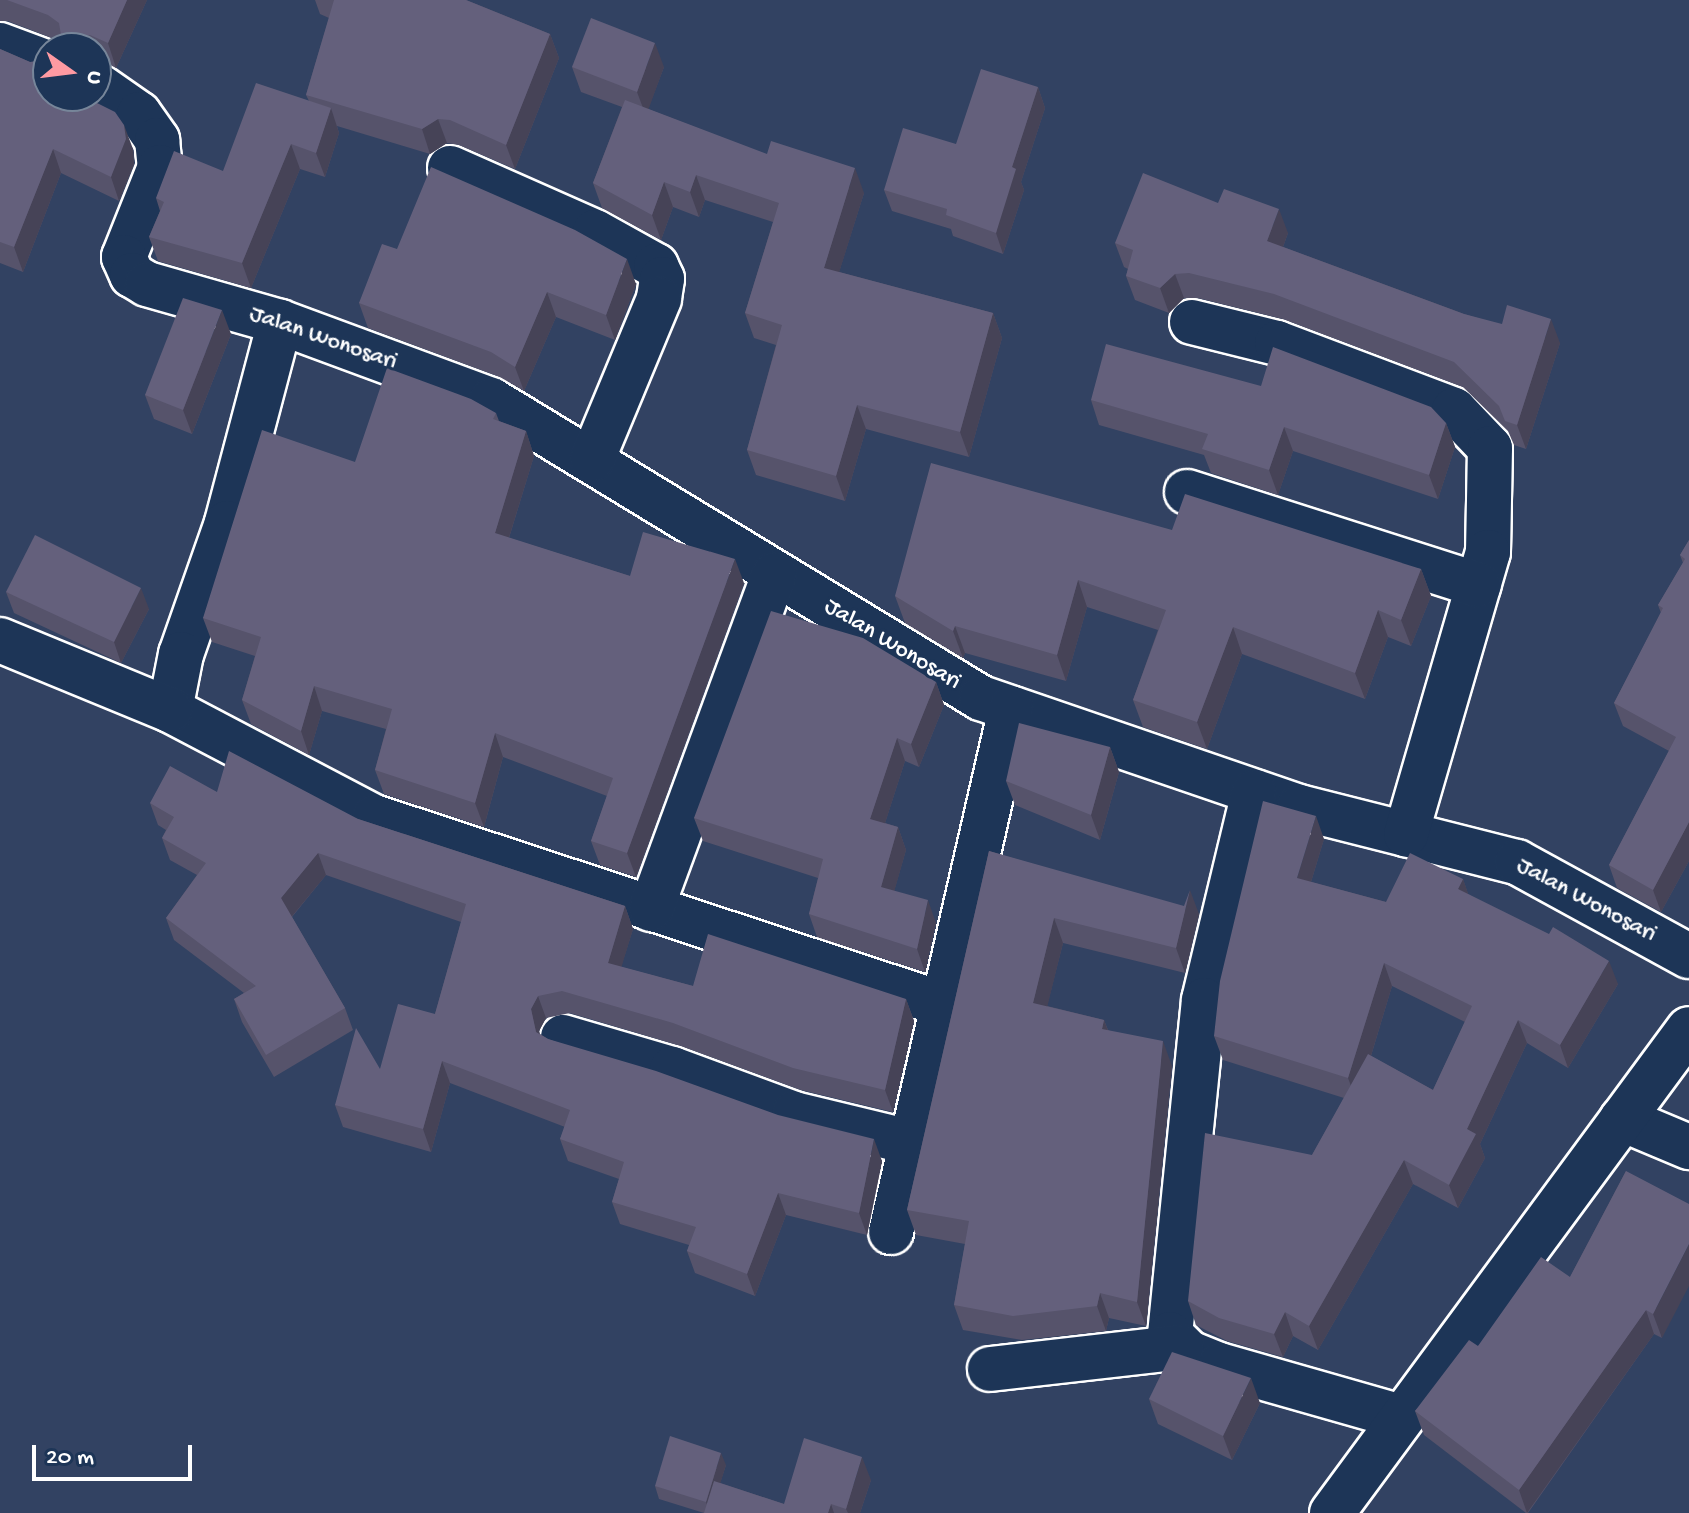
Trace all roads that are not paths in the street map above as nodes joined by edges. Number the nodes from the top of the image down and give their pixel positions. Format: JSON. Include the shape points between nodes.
{"nodes":[{"id":1,"x":0,"y":45,"type":"edge"},
{"id":2,"x":32,"y":57,"type":"edge"},
{"id":3,"x":112,"y":95,"type":"edge"},
{"id":4,"x":450,"y":168,"type":"dead end"},
{"id":5,"x":280,"y":322,"type":"junction"},
{"id":6,"x":1192,"y":322,"type":"dead end"},
{"id":7,"x":592,"y":460,"type":"junction"},
{"id":8,"x":1187,"y":492,"type":"edge"},
{"id":9,"x":774,"y":574,"type":"junction"},
{"id":10,"x":1479,"y":585,"type":"junction"},
{"id":11,"x":0,"y":640,"type":"edge"},
{"id":12,"x":1011,"y":709,"type":"junction"},
{"id":13,"x":170,"y":710,"type":"junction"},
{"id":14,"x":1254,"y":792,"type":"junction"},
{"id":15,"x":1406,"y":834,"type":"junction"},
{"id":16,"x":651,"y":909,"type":"junction"},
{"id":17,"x":1689,"y":956,"type":"edge"},
{"id":18,"x":942,"y":1004,"type":"junction"},
{"id":19,"x":1689,"y":1029,"type":"edge"},
{"id":20,"x":563,"y":1037,"type":"dead end"},
{"id":21,"x":1622,"y":1119,"type":"junction"},
{"id":22,"x":910,"y":1142,"type":"junction"},
{"id":23,"x":1689,"y":1147,"type":"edge"},
{"id":24,"x":891,"y":1232,"type":"dead end"},
{"id":25,"x":1182,"y":1347,"type":"junction"},
{"id":26,"x":990,"y":1369,"type":"dead end"},
{"id":27,"x":1401,"y":1417,"type":"junction"},
{"id":28,"x":1332,"y":1513,"type":"edge"}],
"edges":[{"from":1,"to":2,"type":"main road"},
{"from":3,"to":5,"type":"main road","name":"Jalan Wonosari","via":[[139,114],[157,140],[160,167],[124,257],[127,265],[147,284]]},
{"from":4,"to":7,"type":"main road","via":[[595,232],[656,266],[662,279],[659,299]]},
{"from":5,"to":7,"type":"main road","name":"Jalan Wonosari","via":[[491,400]]},
{"from":5,"to":13,"type":"main road","via":[[227,523],[181,654]]},
{"from":6,"to":10,"type":"main road","via":[[1277,343],[1454,410],[1490,448],[1488,552]]},
{"from":7,"to":9,"type":"main road","name":"Jalan Wonosari"},
{"from":8,"to":10,"type":"main road"},
{"from":9,"to":12,"type":"main road","name":"Jalan Wonosari","via":[[981,698]]},
{"from":9,"to":16,"type":"main road"},
{"from":10,"to":15,"type":"main road"},
{"from":11,"to":13,"type":"main road"},
{"from":12,"to":14,"type":"main road","name":"Jalan Wonosari"},
{"from":12,"to":18,"type":"main road"},
{"from":13,"to":16,"type":"main road","via":[[374,817]]},
{"from":14,"to":15,"type":"main road","name":"Jalan Wonosari"},
{"from":14,"to":25,"type":"main road","via":[[1204,1000],[1173,1284],[1170,1334]]},
{"from":15,"to":17,"type":"main road","name":"Jalan Wonosari","via":[[1517,862]]},
{"from":16,"to":18,"type":"main road"},
{"from":18,"to":22,"type":"main road"},
{"from":19,"to":21,"type":"main road"},
{"from":20,"to":22,"type":"main road","via":[[672,1069],[794,1114]]},
{"from":21,"to":23,"type":"main road"},
{"from":21,"to":27,"type":"main road"},
{"from":22,"to":24,"type":"main road"},
{"from":25,"to":26,"type":"main road"},
{"from":25,"to":27,"type":"main road","via":[[1219,1365]]},
{"from":27,"to":28,"type":"main road"}]}
